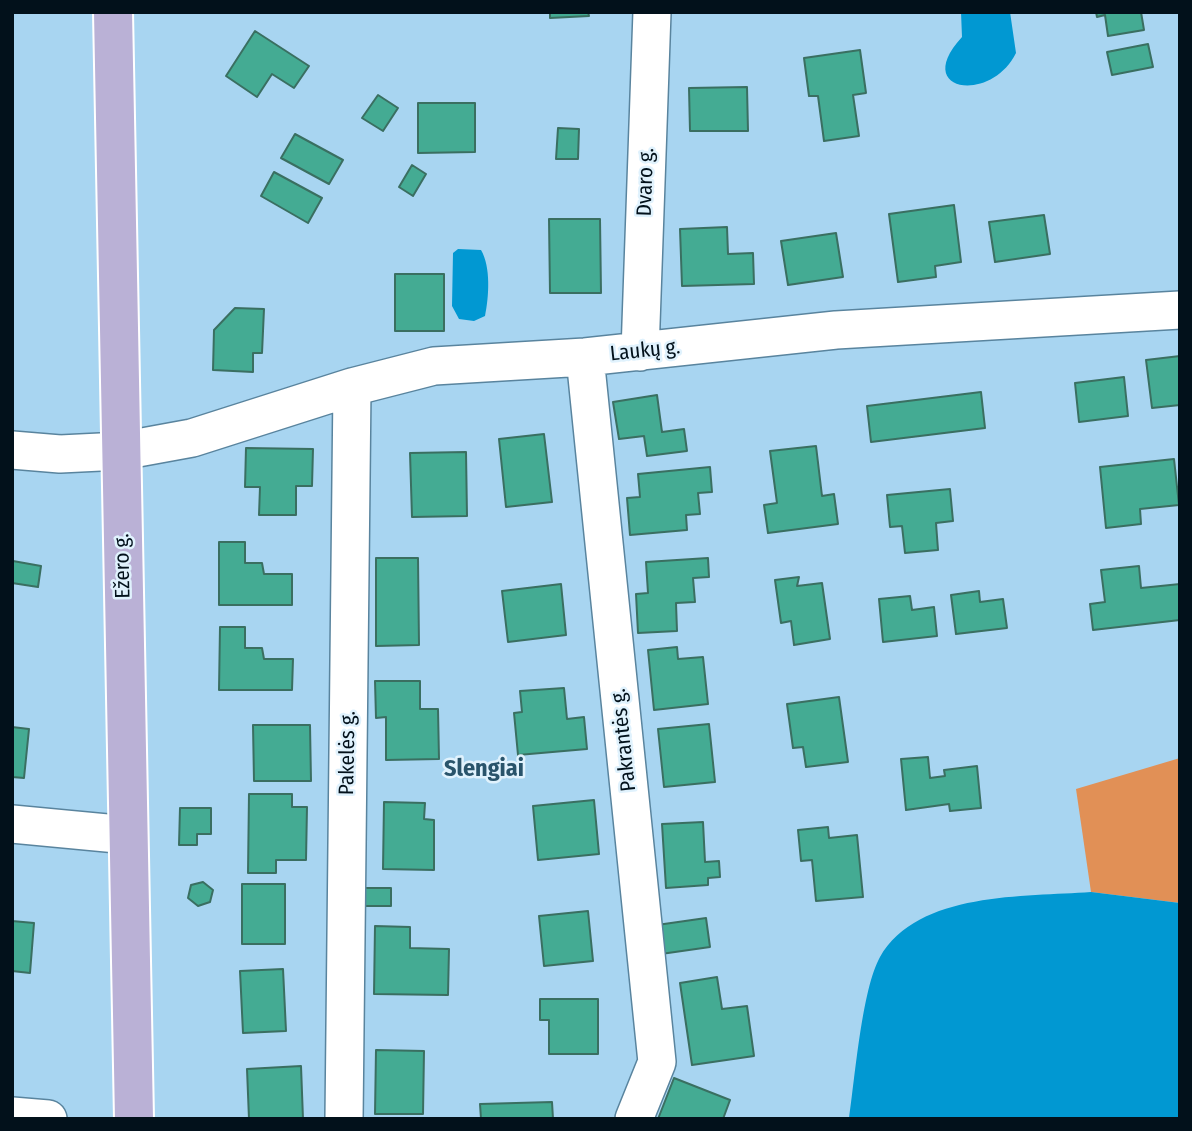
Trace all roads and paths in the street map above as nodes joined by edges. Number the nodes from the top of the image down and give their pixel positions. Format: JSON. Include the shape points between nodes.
{"nodes":[{"id":1,"x":113,"y":12,"type":"edge"},
{"id":2,"x":652,"y":12,"type":"edge"},
{"id":3,"x":1180,"y":310,"type":"edge"},
{"id":4,"x":640,"y":352,"type":"junction"},
{"id":5,"x":585,"y":357,"type":"junction"},
{"id":6,"x":352,"y":387,"type":"junction"},
{"id":7,"x":12,"y":450,"type":"edge"},
{"id":8,"x":121,"y":450,"type":"junction"},
{"id":9,"x":12,"y":824,"type":"edge"},
{"id":10,"x":128,"y":835,"type":"junction"},
{"id":11,"x":12,"y":1116,"type":"edge"},
{"id":12,"x":48,"y":1119,"type":"edge"},
{"id":13,"x":134,"y":1119,"type":"edge"},
{"id":14,"x":344,"y":1119,"type":"edge"},
{"id":15,"x":634,"y":1119,"type":"edge"}],
"edges":[{"from":1,"to":8,"type":"main road","name":"Ežero g."},
{"from":2,"to":4,"type":"street","name":"Dvaro g."},
{"from":3,"to":4,"type":"street","name":"Laukų g.","via":[[836,330]]},
{"from":4,"to":5,"type":"street","name":"Laukų g."},
{"from":5,"to":6,"type":"street","name":"Laukų g.","via":[[434,366]]},
{"from":5,"to":15,"type":"street","name":"Pakrantės g.","via":[[657,1062]]},
{"from":6,"to":8,"type":"street","name":"Laukų g.","via":[[227,428]]},
{"from":6,"to":14,"type":"street","name":"Pakelės g."},
{"from":7,"to":8,"type":"street","name":"Laukų g.","via":[[60,454]]},
{"from":8,"to":10,"type":"main road","name":"Ežero g."},
{"from":9,"to":10,"type":"street"},
{"from":10,"to":13,"type":"main road","name":"Ežero g."},
{"from":11,"to":12,"type":"street"}]}
